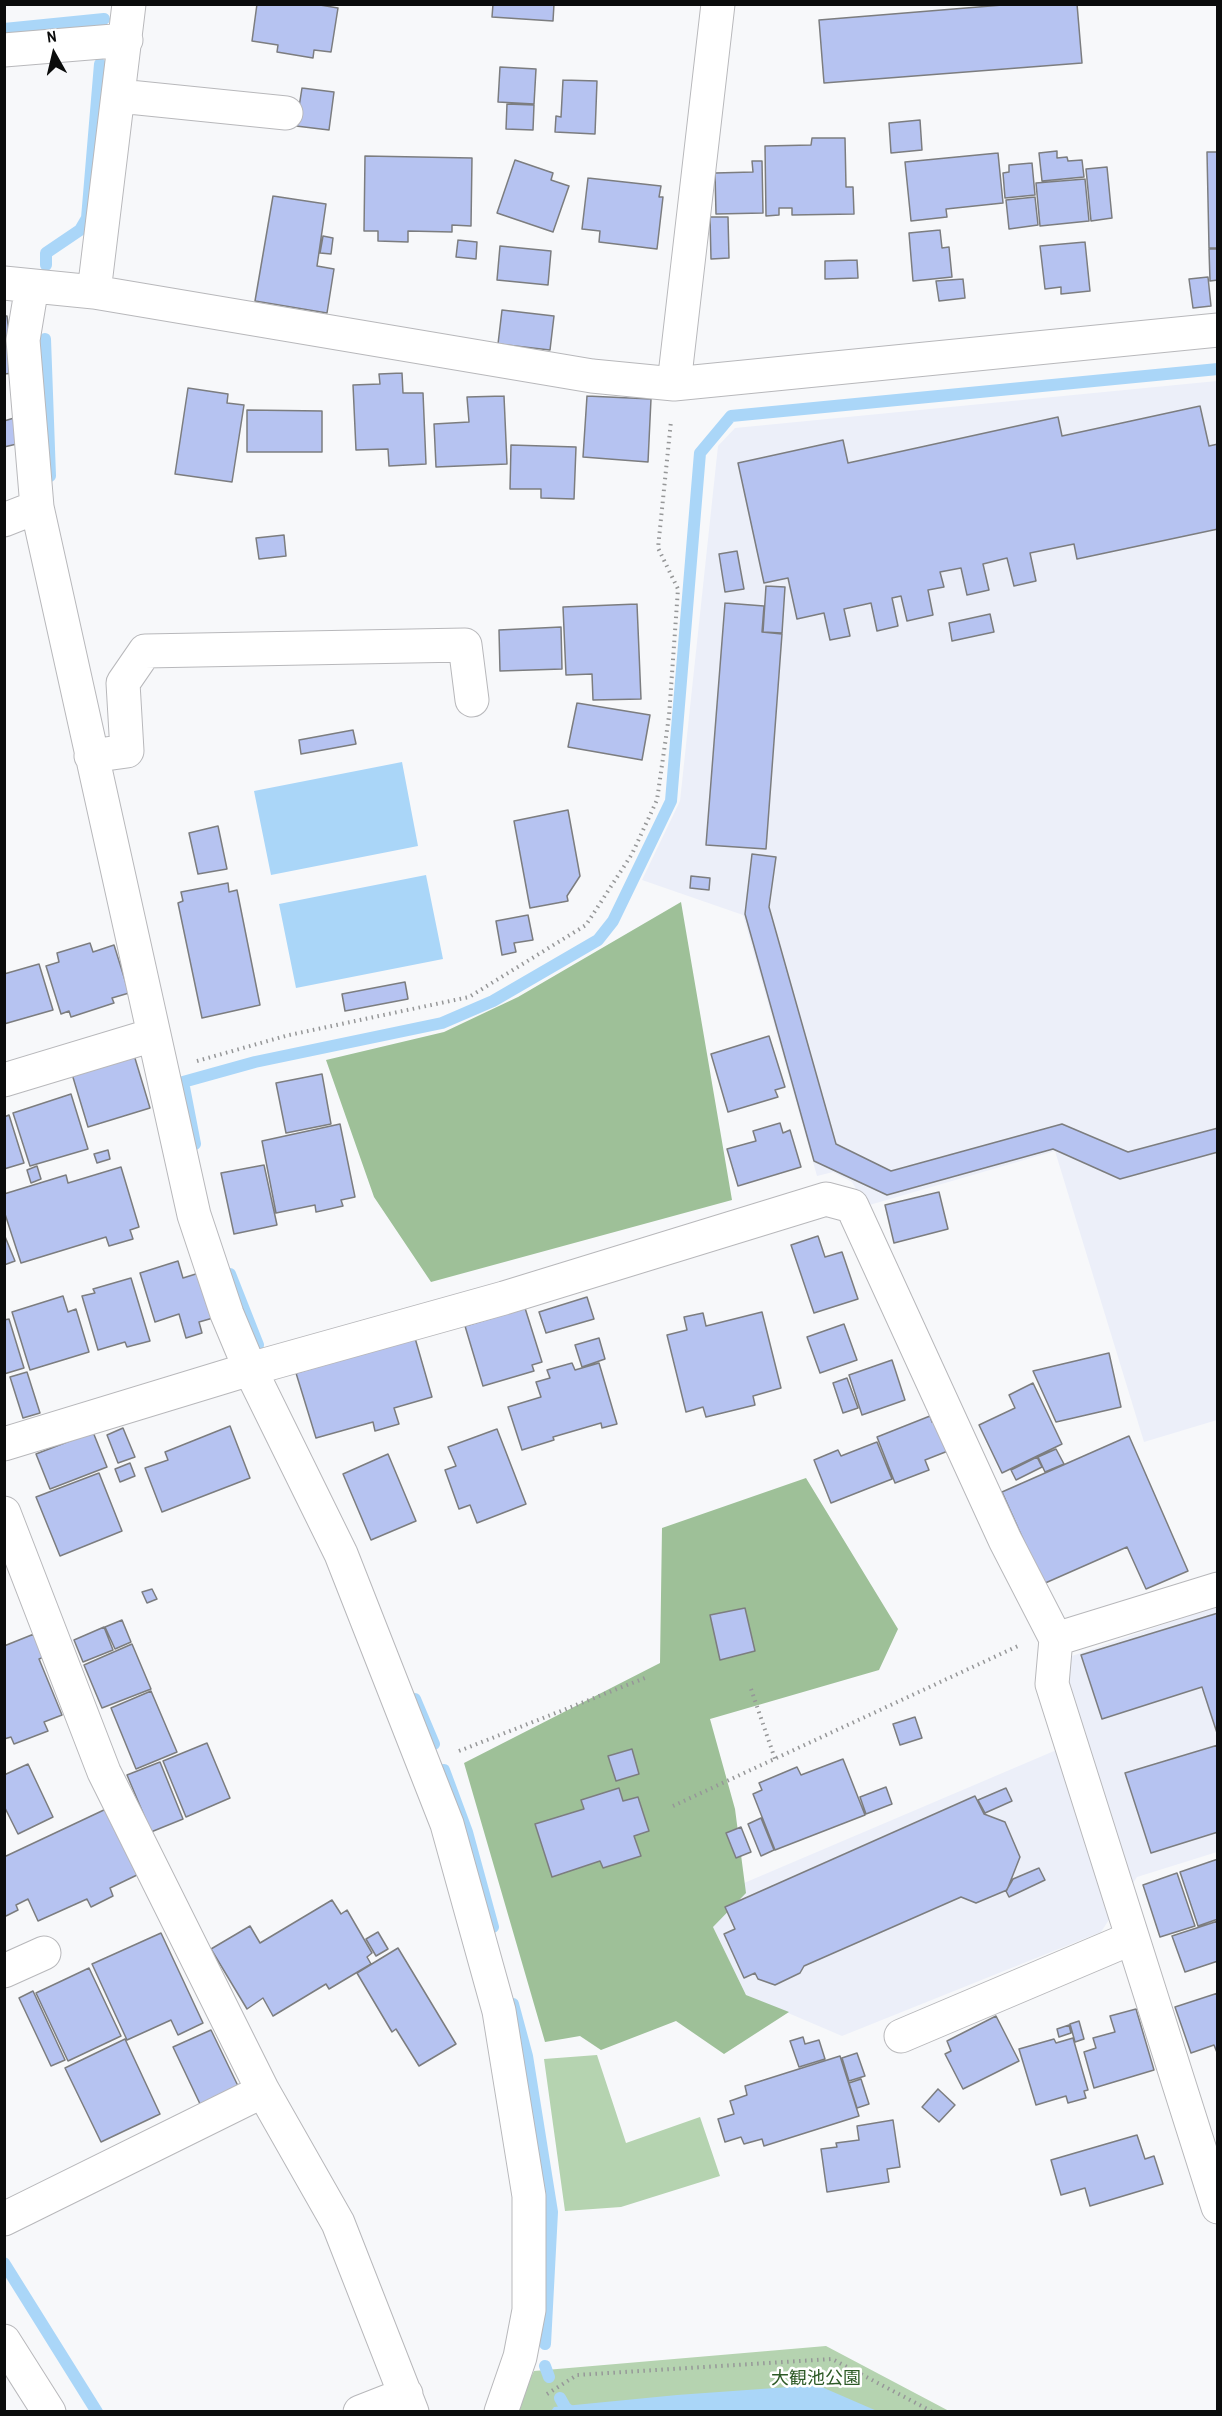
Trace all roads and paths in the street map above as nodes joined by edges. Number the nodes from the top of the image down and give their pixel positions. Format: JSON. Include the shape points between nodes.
{"nodes":[{"id":1,"x":129,"y":4,"type":"edge"},
{"id":2,"x":718,"y":4,"type":"edge"},
{"id":3,"x":126,"y":40,"type":"junction"},
{"id":4,"x":4,"y":50,"type":"edge"},
{"id":5,"x":118,"y":96,"type":"junction"},
{"id":6,"x":286,"y":113,"type":"dead end"},
{"id":7,"x":18,"y":284,"type":"edge"},
{"id":8,"x":94,"y":292,"type":"junction"},
{"id":9,"x":1218,"y":330,"type":"edge"},
{"id":10,"x":674,"y":384,"type":"junction"},
{"id":11,"x":37,"y":507,"type":"junction"},
{"id":12,"x":4,"y":520,"type":"edge"},
{"id":13,"x":472,"y":700,"type":"dead end"},
{"id":14,"x":91,"y":756,"type":"junction"},
{"id":15,"x":153,"y":1035,"type":"junction"},
{"id":16,"x":161,"y":1072,"type":"junction"},
{"id":17,"x":4,"y":1080,"type":"edge"},
{"id":18,"x":249,"y":1369,"type":"junction"},
{"id":19,"x":4,"y":1444,"type":"edge"},
{"id":20,"x":4,"y":1513,"type":"edge"},
{"id":21,"x":1218,"y":1589,"type":"edge"},
{"id":22,"x":1054,"y":1635,"type":"junction"},
{"id":23,"x":645,"y":1678,"type":"dead end"},
{"id":24,"x":751,"y":1689,"type":"dead end"},
{"id":25,"x":775,"y":1759,"type":"junction"},
{"id":26,"x":424,"y":1765,"type":"junction"},
{"id":27,"x":673,"y":1806,"type":"dead end"},
{"id":28,"x":1132,"y":1938,"type":"junction"},
{"id":29,"x":44,"y":1953,"type":"dead end"},
{"id":30,"x":4,"y":1971,"type":"edge"},
{"id":31,"x":901,"y":2036,"type":"dead end"},
{"id":32,"x":263,"y":2091,"type":"junction"},
{"id":33,"x":1216,"y":2193,"type":"edge"},
{"id":34,"x":4,"y":2219,"type":"edge"},
{"id":35,"x":4,"y":2341,"type":"edge"},
{"id":36,"x":409,"y":2403,"type":"edge"},
{"id":37,"x":503,"y":2405,"type":"edge"},
{"id":38,"x":49,"y":2412,"type":"edge"},
{"id":39,"x":360,"y":2412,"type":"edge"},
{"id":40,"x":933,"y":2412,"type":"edge"}],
"edges":[{"from":1,"to":3,"type":"street"},
{"from":2,"to":10,"type":"street"},
{"from":3,"to":4,"type":"street"},
{"from":3,"to":5,"type":"street"},
{"from":5,"to":6,"type":"street"},
{"from":5,"to":8,"type":"street"},
{"from":7,"to":8,"type":"street"},
{"from":7,"to":11,"type":"street"},
{"from":8,"to":10,"type":"street","via":[[592,376]]},
{"from":9,"to":10,"type":"street"},
{"from":10,"to":16,"type":"path","via":[[658,548],[678,589],[669,716],[657,800],[632,854],[586,925],[469,998],[289,1035]]},
{"from":11,"to":12,"type":"street"},
{"from":11,"to":14,"type":"street"},
{"from":13,"to":14,"type":"street","via":[[465,645],[145,651],[123,683],[127,751]]},
{"from":14,"to":15,"type":"street"},
{"from":15,"to":16,"type":"street"},
{"from":15,"to":17,"type":"street"},
{"from":16,"to":18,"type":"street","via":[[194,1215]]},
{"from":18,"to":19,"type":"street"},
{"from":18,"to":22,"type":"street","via":[[504,1298],[826,1199],[852,1206],[1005,1540]]},
{"from":18,"to":26,"type":"street","via":[[340,1554]]},
{"from":20,"to":32,"type":"street","via":[[104,1772]]},
{"from":21,"to":22,"type":"street"},
{"from":22,"to":25,"type":"path"},
{"from":22,"to":28,"type":"street","via":[[1052,1684]]},
{"from":23,"to":26,"type":"path"},
{"from":24,"to":25,"type":"path"},
{"from":25,"to":27,"type":"path"},
{"from":26,"to":37,"type":"street","via":[[447,1824],[499,2011],[529,2196],[529,2310],[520,2357]]},
{"from":28,"to":31,"type":"street"},
{"from":28,"to":33,"type":"street"},
{"from":29,"to":30,"type":"street"},
{"from":32,"to":34,"type":"street"},
{"from":32,"to":36,"type":"street","via":[[338,2223]]},
{"from":35,"to":38,"type":"street"},
{"from":36,"to":39,"type":"street"},
{"from":37,"to":40,"type":"path","via":[[523,2409],[577,2375],[832,2359]]}]}
